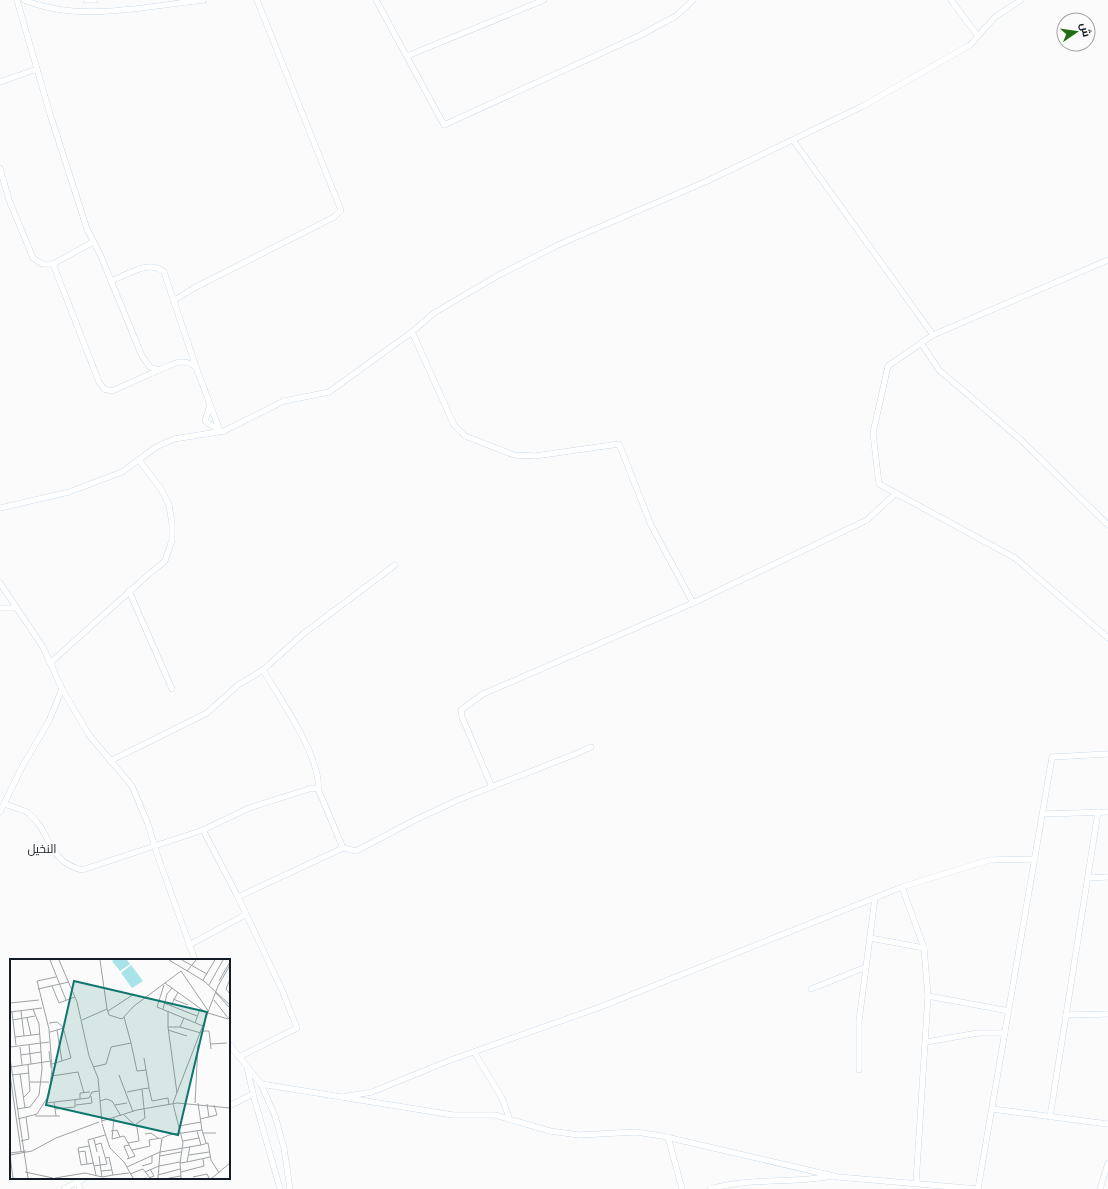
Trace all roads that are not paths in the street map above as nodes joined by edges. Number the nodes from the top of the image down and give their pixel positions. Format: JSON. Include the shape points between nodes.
{"nodes":[{"id":1,"x":17,"y":0,"type":"edge"},
{"id":2,"x":24,"y":0,"type":"edge"},
{"id":3,"x":86,"y":0,"type":"edge"},
{"id":4,"x":94,"y":0,"type":"edge"},
{"id":5,"x":204,"y":0,"type":"edge"},
{"id":6,"x":257,"y":0,"type":"edge"},
{"id":7,"x":376,"y":0,"type":"edge"},
{"id":8,"x":544,"y":0,"type":"edge"},
{"id":9,"x":951,"y":0,"type":"edge"},
{"id":10,"x":1021,"y":0,"type":"edge"},
{"id":11,"x":690,"y":1,"type":"edge"},
{"id":12,"x":978,"y":36,"type":"junction"},
{"id":13,"x":407,"y":56,"type":"junction"},
{"id":14,"x":37,"y":69,"type":"junction"},
{"id":15,"x":0,"y":82,"type":"edge"},
{"id":16,"x":793,"y":140,"type":"junction"},
{"id":17,"x":0,"y":168,"type":"edge"},
{"id":18,"x":93,"y":242,"type":"junction"},
{"id":19,"x":1108,"y":260,"type":"edge"},
{"id":20,"x":53,"y":262,"type":"junction"},
{"id":21,"x":111,"y":280,"type":"junction"},
{"id":22,"x":173,"y":301,"type":"junction"},
{"id":23,"x":412,"y":332,"type":"junction"},
{"id":24,"x":933,"y":335,"type":"junction"},
{"id":25,"x":921,"y":343,"type":"junction"},
{"id":26,"x":196,"y":367,"type":"junction"},
{"id":27,"x":159,"y":370,"type":"junction"},
{"id":28,"x":210,"y":405,"type":"junction"},
{"id":29,"x":220,"y":431,"type":"junction"},
{"id":30,"x":139,"y":460,"type":"junction"},
{"id":31,"x":896,"y":493,"type":"junction"},
{"id":32,"x":0,"y":508,"type":"edge"},
{"id":33,"x":1108,"y":525,"type":"edge"},
{"id":34,"x":395,"y":565,"type":"dead end"},
{"id":35,"x":0,"y":583,"type":"edge"},
{"id":36,"x":129,"y":591,"type":"junction"},
{"id":37,"x":693,"y":603,"type":"junction"},
{"id":38,"x":0,"y":608,"type":"edge"},
{"id":39,"x":15,"y":608,"type":"junction"},
{"id":40,"x":1108,"y":638,"type":"edge"},
{"id":41,"x":50,"y":663,"type":"junction"},
{"id":42,"x":263,"y":670,"type":"junction"},
{"id":43,"x":62,"y":688,"type":"junction"},
{"id":44,"x":172,"y":689,"type":"dead end"},
{"id":45,"x":591,"y":746,"type":"dead end"},
{"id":46,"x":1108,"y":754,"type":"edge"},
{"id":47,"x":110,"y":761,"type":"junction"},
{"id":48,"x":492,"y":787,"type":"junction"},
{"id":49,"x":318,"y":789,"type":"junction"},
{"id":50,"x":5,"y":804,"type":"junction"},
{"id":51,"x":0,"y":812,"type":"edge"},
{"id":52,"x":1098,"y":812,"type":"junction"},
{"id":53,"x":1108,"y":812,"type":"edge"},
{"id":54,"x":1043,"y":814,"type":"junction"},
{"id":55,"x":203,"y":830,"type":"junction"},
{"id":56,"x":154,"y":846,"type":"junction"},
{"id":57,"x":343,"y":848,"type":"junction"},
{"id":58,"x":1035,"y":859,"type":"junction"},
{"id":59,"x":1088,"y":878,"type":"junction"},
{"id":60,"x":1108,"y":878,"type":"edge"},
{"id":61,"x":902,"y":887,"type":"junction"},
{"id":62,"x":238,"y":897,"type":"junction"},
{"id":63,"x":875,"y":898,"type":"junction"},
{"id":64,"x":245,"y":915,"type":"junction"},
{"id":65,"x":870,"y":938,"type":"junction"},
{"id":66,"x":189,"y":945,"type":"junction"},
{"id":67,"x":924,"y":948,"type":"junction"},
{"id":68,"x":195,"y":959,"type":"edge"},
{"id":69,"x":866,"y":967,"type":"junction"},
{"id":70,"x":811,"y":989,"type":"dead end"},
{"id":71,"x":928,"y":996,"type":"junction"},
{"id":72,"x":1009,"y":1011,"type":"junction"},
{"id":73,"x":1108,"y":1014,"type":"edge"},
{"id":74,"x":1066,"y":1015,"type":"junction"},
{"id":75,"x":1005,"y":1033,"type":"junction"},
{"id":76,"x":926,"y":1042,"type":"junction"},
{"id":77,"x":230,"y":1045,"type":"edge"},
{"id":78,"x":474,"y":1052,"type":"junction"},
{"id":79,"x":239,"y":1056,"type":"junction"},
{"id":80,"x":246,"y":1066,"type":"junction"},
{"id":81,"x":859,"y":1070,"type":"dead end"},
{"id":82,"x":261,"y":1084,"type":"junction"},
{"id":83,"x":253,"y":1094,"type":"junction"},
{"id":84,"x":339,"y":1098,"type":"junction"},
{"id":85,"x":230,"y":1106,"type":"edge"},
{"id":86,"x":992,"y":1109,"type":"junction"},
{"id":87,"x":1050,"y":1117,"type":"junction"},
{"id":88,"x":510,"y":1120,"type":"junction"},
{"id":89,"x":1108,"y":1124,"type":"edge"},
{"id":90,"x":668,"y":1137,"type":"junction"},
{"id":91,"x":1108,"y":1163,"type":"edge"},
{"id":92,"x":834,"y":1176,"type":"junction"},
{"id":93,"x":84,"y":1179,"type":"edge"},
{"id":94,"x":77,"y":1182,"type":"junction"},
{"id":95,"x":916,"y":1184,"type":"junction"},
{"id":96,"x":935,"y":1188,"type":"edge"},
{"id":97,"x":64,"y":1189,"type":"edge"},
{"id":98,"x":80,"y":1189,"type":"edge"},
{"id":99,"x":280,"y":1189,"type":"edge"},
{"id":100,"x":290,"y":1189,"type":"edge"},
{"id":101,"x":682,"y":1189,"type":"edge"},
{"id":102,"x":710,"y":1189,"type":"edge"},
{"id":103,"x":978,"y":1189,"type":"edge"},
{"id":104,"x":1100,"y":1189,"type":"edge"}],
"edges":[{"from":1,"to":14,"type":"street"},
{"from":2,"to":5,"type":"street","via":[[64,12],[90,13]]},
{"from":3,"to":4,"type":"street"},
{"from":6,"to":22,"type":"street","via":[[341,210],[334,217]]},
{"from":7,"to":13,"type":"street"},
{"from":8,"to":13,"type":"street"},
{"from":9,"to":12,"type":"street"},
{"from":10,"to":12,"type":"street","via":[[995,17]]},
{"from":11,"to":13,"type":"street","via":[[676,16],[641,36],[444,125]]},
{"from":12,"to":16,"type":"street","via":[[970,45],[935,66],[863,106]]},
{"from":14,"to":15,"type":"street"},
{"from":14,"to":18,"type":"street"},
{"from":16,"to":23,"type":"street","via":[[705,182],[560,244],[499,275],[434,314]]},
{"from":16,"to":24,"type":"street"},
{"from":17,"to":20,"type":"street","via":[[9,200],[33,258],[42,264]]},
{"from":18,"to":20,"type":"street"},
{"from":18,"to":21,"type":"street"},
{"from":19,"to":24,"type":"street"},
{"from":20,"to":27,"type":"street","via":[[104,388],[112,391]]},
{"from":21,"to":22,"type":"street","via":[[150,266],[158,267],[164,272]]},
{"from":21,"to":27,"type":"street","via":[[142,356],[150,367]]},
{"from":22,"to":26,"type":"street"},
{"from":23,"to":29,"type":"street","via":[[329,392],[284,401]]},
{"from":23,"to":37,"type":"street","via":[[454,425],[465,436],[514,455],[542,455],[619,444],[651,525]]},
{"from":24,"to":25,"type":"street"},
{"from":25,"to":31,"type":"street","via":[[888,366],[873,433],[878,484]]},
{"from":25,"to":33,"type":"street","via":[[939,370],[1021,440]]},
{"from":26,"to":27,"type":"street","via":[[188,362],[178,362]]},
{"from":26,"to":28,"type":"street"},
{"from":28,"to":29,"type":"street"},
{"from":28,"to":29,"type":"street","via":[[205,421]]},
{"from":29,"to":30,"type":"street","via":[[174,439],[156,447]]},
{"from":30,"to":32,"type":"street","via":[[122,472],[69,492]]},
{"from":30,"to":36,"type":"street","via":[[169,504],[172,540],[165,561]]},
{"from":31,"to":37,"type":"street","via":[[867,520]]},
{"from":31,"to":40,"type":"street","via":[[1015,558]]},
{"from":34,"to":42,"type":"street","via":[[303,634]]},
{"from":35,"to":39,"type":"street"},
{"from":36,"to":41,"type":"street"},
{"from":36,"to":44,"type":"street"},
{"from":37,"to":48,"type":"street","via":[[483,694],[461,710]]},
{"from":38,"to":39,"type":"street"},
{"from":39,"to":41,"type":"street","via":[[43,646]]},
{"from":41,"to":43,"type":"street"},
{"from":42,"to":47,"type":"street","via":[[238,685],[207,713]]},
{"from":42,"to":49,"type":"street","via":[[310,751],[319,783]]},
{"from":43,"to":47,"type":"street","via":[[88,735]]},
{"from":43,"to":50,"type":"street","via":[[49,721],[22,767]]},
{"from":45,"to":48,"type":"street"},
{"from":46,"to":54,"type":"street","via":[[1052,757]]},
{"from":47,"to":56,"type":"street","via":[[132,786]]},
{"from":48,"to":57,"type":"street","via":[[415,820],[356,851]]},
{"from":49,"to":55,"type":"street","via":[[312,788],[249,808]]},
{"from":49,"to":57,"type":"street"},
{"from":50,"to":51,"type":"street"},
{"from":50,"to":56,"type":"street","via":[[27,812],[41,826],[58,858],[70,867],[82,870]]},
{"from":52,"to":53,"type":"street"},
{"from":52,"to":54,"type":"street"},
{"from":52,"to":59,"type":"street"},
{"from":54,"to":58,"type":"street"},
{"from":55,"to":56,"type":"street"},
{"from":55,"to":62,"type":"street"},
{"from":56,"to":66,"type":"street"},
{"from":57,"to":62,"type":"street"},
{"from":58,"to":61,"type":"street","via":[[989,860]]},
{"from":58,"to":72,"type":"street"},
{"from":59,"to":60,"type":"street"},
{"from":59,"to":74,"type":"street"},
{"from":61,"to":63,"type":"street"},
{"from":61,"to":67,"type":"street"},
{"from":62,"to":64,"type":"street"},
{"from":63,"to":65,"type":"street"},
{"from":63,"to":78,"type":"street","via":[[603,1006]]},
{"from":64,"to":66,"type":"street"},
{"from":64,"to":79,"type":"street","via":[[282,990],[297,1028]]},
{"from":65,"to":67,"type":"street"},
{"from":65,"to":69,"type":"street"},
{"from":66,"to":68,"type":"street"},
{"from":67,"to":71,"type":"street"},
{"from":69,"to":70,"type":"street"},
{"from":69,"to":81,"type":"street","via":[[858,1021]]},
{"from":71,"to":72,"type":"street"},
{"from":71,"to":76,"type":"street"},
{"from":72,"to":75,"type":"street"},
{"from":73,"to":74,"type":"street"},
{"from":74,"to":87,"type":"street"},
{"from":75,"to":76,"type":"street","via":[[978,1033]]},
{"from":75,"to":86,"type":"street"},
{"from":76,"to":95,"type":"street"},
{"from":77,"to":79,"type":"street"},
{"from":78,"to":84,"type":"street","via":[[372,1092]]},
{"from":78,"to":88,"type":"street","via":[[502,1098]]},
{"from":79,"to":80,"type":"street"},
{"from":80,"to":82,"type":"street"},
{"from":80,"to":83,"type":"street"},
{"from":82,"to":84,"type":"street"},
{"from":82,"to":100,"type":"street","via":[[275,1116],[284,1148]]},
{"from":83,"to":85,"type":"street"},
{"from":83,"to":99,"type":"street"},
{"from":84,"to":88,"type":"street","via":[[453,1115],[495,1115]]},
{"from":86,"to":87,"type":"street"},
{"from":86,"to":103,"type":"street"},
{"from":87,"to":89,"type":"street"},
{"from":88,"to":90,"type":"street","via":[[550,1131],[579,1135],[636,1132]]},
{"from":90,"to":92,"type":"street"},
{"from":90,"to":101,"type":"street"},
{"from":91,"to":104,"type":"street"},
{"from":92,"to":95,"type":"street"},
{"from":92,"to":102,"type":"street","via":[[812,1180],[745,1182]]},
{"from":93,"to":94,"type":"street"},
{"from":94,"to":97,"type":"street"},
{"from":94,"to":98,"type":"street"},
{"from":95,"to":96,"type":"street"},
{"from":96,"to":103,"type":"street"}]}
